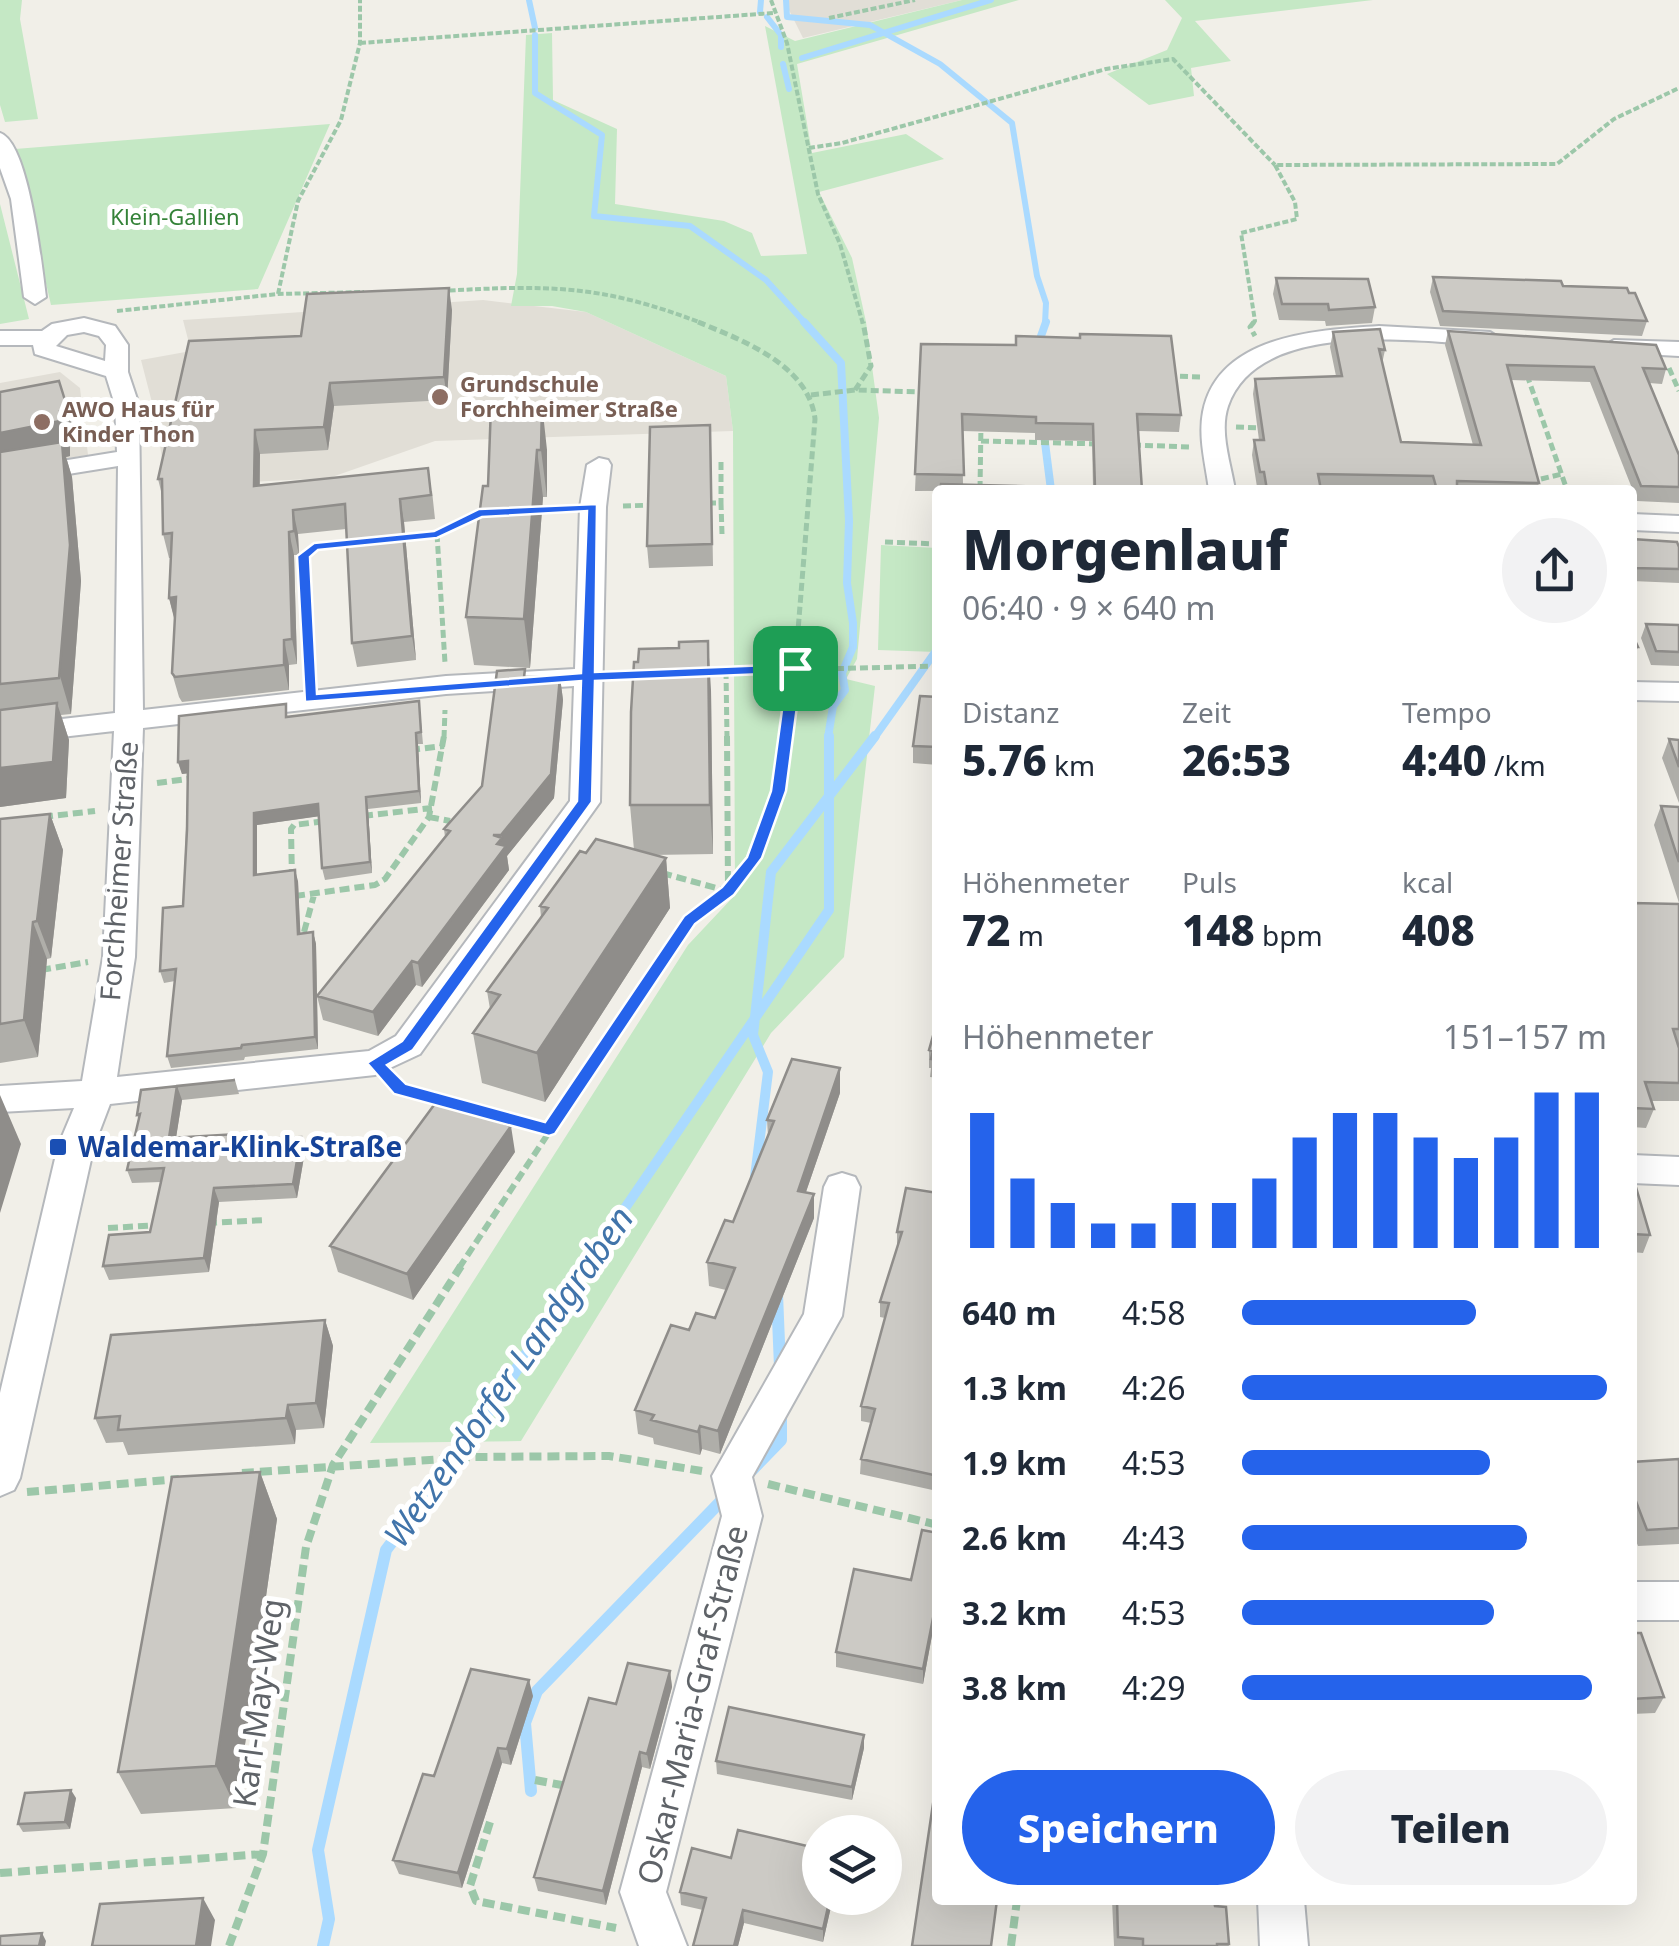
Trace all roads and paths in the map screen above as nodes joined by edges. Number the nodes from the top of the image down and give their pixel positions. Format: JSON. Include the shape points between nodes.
{"nodes":[{"id":1,"x":360,"y":0,"type":"edge"},
{"id":2,"x":770,"y":0,"type":"edge"},
{"id":3,"x":915,"y":0,"type":"edge"},
{"id":4,"x":773,"y":13,"type":"junction"},
{"id":5,"x":829,"y":18,"type":"dead end"},
{"id":6,"x":360,"y":43,"type":"junction"},
{"id":7,"x":1679,"y":88,"type":"edge"},
{"id":8,"x":0,"y":138,"type":"edge"},
{"id":9,"x":809,"y":148,"type":"junction"},
{"id":10,"x":1275,"y":165,"type":"junction"},
{"id":11,"x":376,"y":292,"type":"edge"},
{"id":12,"x":428,"y":292,"type":"edge"},
{"id":13,"x":278,"y":294,"type":"junction"},
{"id":14,"x":36,"y":297,"type":"dead end"},
{"id":15,"x":102,"y":312,"type":"dead end"},
{"id":16,"x":0,"y":338,"type":"edge"},
{"id":17,"x":47,"y":338,"type":"junction"},
{"id":18,"x":1515,"y":341,"type":"joint"},
{"id":19,"x":1586,"y":346,"type":"edge"},
{"id":20,"x":1679,"y":349,"type":"edge"},
{"id":21,"x":1265,"y":354,"type":"junction"},
{"id":22,"x":116,"y":372,"type":"junction"},
{"id":23,"x":1158,"y":376,"type":"edge"},
{"id":24,"x":1232,"y":378,"type":"junction"},
{"id":25,"x":857,"y":386,"type":"junction"},
{"id":26,"x":930,"y":392,"type":"edge"},
{"id":27,"x":811,"y":395,"type":"junction"},
{"id":28,"x":981,"y":409,"type":"edge"},
{"id":29,"x":1271,"y":428,"type":"edge"},
{"id":30,"x":1216,"y":437,"type":"junction"},
{"id":31,"x":980,"y":440,"type":"junction"},
{"id":32,"x":1108,"y":444,"type":"edge"},
{"id":33,"x":1127,"y":445,"type":"edge"},
{"id":34,"x":130,"y":457,"type":"junction"},
{"id":35,"x":721,"y":462,"type":"dead end"},
{"id":36,"x":599,"y":465,"type":"dead end"},
{"id":37,"x":1562,"y":474,"type":"junction"},
{"id":38,"x":0,"y":478,"type":"edge"},
{"id":39,"x":1541,"y":480,"type":"edge"},
{"id":40,"x":980,"y":485,"type":"edge"},
{"id":41,"x":1221,"y":485,"type":"edge"},
{"id":42,"x":1566,"y":485,"type":"edge"},
{"id":43,"x":703,"y":503,"type":"edge"},
{"id":44,"x":721,"y":503,"type":"junction"},
{"id":45,"x":666,"y":504,"type":"edge"},
{"id":46,"x":593,"y":507,"type":"junction"},
{"id":47,"x":534,"y":510,"type":"edge"},
{"id":48,"x":497,"y":512,"type":"edge"},
{"id":49,"x":1637,"y":522,"type":"edge"},
{"id":50,"x":1679,"y":524,"type":"edge"},
{"id":51,"x":437,"y":534,"type":"junction"},
{"id":52,"x":722,"y":534,"type":"dead end"},
{"id":53,"x":384,"y":540,"type":"edge"},
{"id":54,"x":366,"y":542,"type":"edge"},
{"id":55,"x":885,"y":542,"type":"dead end"},
{"id":56,"x":932,"y":544,"type":"edge"},
{"id":57,"x":832,"y":666,"type":"joint"},
{"id":58,"x":932,"y":666,"type":"edge"},
{"id":59,"x":795,"y":668,"type":"junction"},
{"id":60,"x":726,"y":671,"type":"junction"},
{"id":61,"x":686,"y":673,"type":"edge"},
{"id":62,"x":647,"y":674,"type":"edge"},
{"id":63,"x":588,"y":677,"type":"junction"},
{"id":64,"x":446,"y":685,"type":"junction"},
{"id":65,"x":1637,"y":690,"type":"edge"},
{"id":66,"x":1679,"y":692,"type":"edge"},
{"id":67,"x":310,"y":699,"type":"junction"},
{"id":68,"x":129,"y":722,"type":"junction"},
{"id":69,"x":0,"y":735,"type":"edge"},
{"id":70,"x":444,"y":746,"type":"junction"},
{"id":71,"x":406,"y":751,"type":"edge"},
{"id":72,"x":196,"y":778,"type":"edge"},
{"id":73,"x":158,"y":783,"type":"dead end"},
{"id":74,"x":126,"y":807,"type":"junction"},
{"id":75,"x":432,"y":808,"type":"junction"},
{"id":76,"x":429,"y":816,"type":"junction"},
{"id":77,"x":37,"y":818,"type":"edge"},
{"id":78,"x":353,"y":818,"type":"edge"},
{"id":79,"x":333,"y":820,"type":"edge"},
{"id":80,"x":450,"y":822,"type":"edge"},
{"id":81,"x":658,"y":872,"type":"edge"},
{"id":82,"x":728,"y":891,"type":"junction"},
{"id":83,"x":315,"y":894,"type":"junction"},
{"id":84,"x":304,"y":932,"type":"edge"},
{"id":85,"x":118,"y":957,"type":"junction"},
{"id":86,"x":32,"y":978,"type":"edge"},
{"id":87,"x":375,"y":1063,"type":"junction"},
{"id":88,"x":98,"y":1090,"type":"junction"},
{"id":89,"x":0,"y":1100,"type":"edge"},
{"id":90,"x":549,"y":1130,"type":"junction"},
{"id":91,"x":1637,"y":1168,"type":"edge"},
{"id":92,"x":1679,"y":1170,"type":"edge"},
{"id":93,"x":842,"y":1187,"type":"dead end"},
{"id":94,"x":266,"y":1220,"type":"dead end"},
{"id":95,"x":187,"y":1224,"type":"edge"},
{"id":96,"x":168,"y":1225,"type":"edge"},
{"id":97,"x":108,"y":1228,"type":"dead end"},
{"id":98,"x":334,"y":1466,"type":"junction"},
{"id":99,"x":5,"y":1472,"type":"edge"},
{"id":100,"x":222,"y":1475,"type":"edge"},
{"id":101,"x":732,"y":1476,"type":"junction"},
{"id":102,"x":185,"y":1478,"type":"edge"},
{"id":103,"x":932,"y":1523,"type":"edge"},
{"id":104,"x":1637,"y":1600,"type":"edge"},
{"id":105,"x":1679,"y":1600,"type":"edge"},
{"id":106,"x":535,"y":1780,"type":"dead end"},
{"id":107,"x":573,"y":1787,"type":"edge"},
{"id":108,"x":490,"y":1822,"type":"dead end"},
{"id":109,"x":263,"y":1854,"type":"junction"},
{"id":110,"x":0,"y":1873,"type":"edge"},
{"id":111,"x":1016,"y":1905,"type":"edge"},
{"id":112,"x":1282,"y":1905,"type":"edge"},
{"id":113,"x":661,"y":1941,"type":"edge"},
{"id":114,"x":229,"y":1946,"type":"edge"},
{"id":115,"x":1011,"y":1946,"type":"edge"},
{"id":116,"x":1284,"y":1946,"type":"edge"}],
"edges":[{"from":1,"to":6,"type":"path"},
{"from":2,"to":4,"type":"path"},
{"from":3,"to":5,"type":"path"},
{"from":4,"to":6,"type":"path"},
{"from":4,"to":9,"type":"path"},
{"from":6,"to":13,"type":"path","via":[[341,120],[298,201]]},
{"from":7,"to":10,"type":"path","via":[[1636,102],[1557,164]]},
{"from":8,"to":14,"type":"street","via":[[21,198]]},
{"from":9,"to":10,"type":"path","via":[[1106,69],[1173,59]]},
{"from":9,"to":25,"type":"path","via":[[870,352],[871,366]]},
{"from":10,"to":21,"type":"path","via":[[1297,218],[1241,233],[1256,321],[1250,327]]},
{"from":11,"to":13,"type":"path"},
{"from":12,"to":27,"type":"path","via":[[573,287],[635,297],[760,353]]},
{"from":13,"to":15,"type":"path"},
{"from":16,"to":17,"type":"street","name":"Forchheimer Straße"},
{"from":17,"to":22,"type":"street","via":[[44,349]]},
{"from":17,"to":22,"type":"street","name":"Forchheimer Straße","via":[[84,324],[106,331],[117,344]]},
{"from":18,"to":21,"type":"street","via":[[1349,332]]},
{"from":18,"to":37,"type":"path"},
{"from":19,"to":20,"type":"street"},
{"from":21,"to":24,"type":"street"},
{"from":22,"to":34,"type":"street","name":"Forchheimer Straße","via":[[127,405]]},
{"from":23,"to":24,"type":"path"},
{"from":24,"to":30,"type":"street","via":[[1215,408]]},
{"from":25,"to":26,"type":"path"},
{"from":25,"to":27,"type":"path"},
{"from":27,"to":59,"type":"path","name":"Karl-May-Weg","via":[[815,419]]},
{"from":28,"to":31,"type":"path"},
{"from":29,"to":30,"type":"path"},
{"from":30,"to":33,"type":"path"},
{"from":30,"to":41,"type":"street"},
{"from":31,"to":32,"type":"path"},
{"from":31,"to":40,"type":"path"},
{"from":34,"to":38,"type":"street"},
{"from":34,"to":68,"type":"street","name":"Forchheimer Straße"},
{"from":35,"to":44,"type":"path"},
{"from":36,"to":46,"type":"street"},
{"from":37,"to":39,"type":"path"},
{"from":37,"to":42,"type":"path"},
{"from":43,"to":44,"type":"path"},
{"from":44,"to":52,"type":"path"},
{"from":45,"to":46,"type":"path"},
{"from":46,"to":47,"type":"path"},
{"from":46,"to":63,"type":"street"},
{"from":48,"to":51,"type":"path","via":[[479,513]]},
{"from":49,"to":50,"type":"street"},
{"from":51,"to":53,"type":"path"},
{"from":51,"to":64,"type":"path"},
{"from":54,"to":67,"type":"path","via":[[314,547],[304,556]]},
{"from":55,"to":56,"type":"path"},
{"from":57,"to":58,"type":"path"},
{"from":57,"to":59,"type":"path"},
{"from":59,"to":60,"type":"path"},
{"from":59,"to":82,"type":"path","name":"Karl-May-Weg","via":[[778,791],[754,858]]},
{"from":60,"to":61,"type":"path"},
{"from":60,"to":82,"type":"path"},
{"from":62,"to":63,"type":"path"},
{"from":63,"to":64,"type":"street"},
{"from":63,"to":87,"type":"street","via":[[585,802],[408,1045]]},
{"from":64,"to":67,"type":"street"},
{"from":64,"to":70,"type":"path"},
{"from":65,"to":66,"type":"street"},
{"from":67,"to":68,"type":"street"},
{"from":68,"to":69,"type":"street"},
{"from":68,"to":74,"type":"street","name":"Forchheimer Straße"},
{"from":70,"to":71,"type":"path"},
{"from":70,"to":75,"type":"path"},
{"from":72,"to":73,"type":"path"},
{"from":74,"to":77,"type":"path"},
{"from":74,"to":85,"type":"street","name":"Forchheimer Straße"},
{"from":75,"to":76,"type":"path"},
{"from":75,"to":78,"type":"path"},
{"from":76,"to":80,"type":"path"},
{"from":76,"to":83,"type":"path","via":[[386,880]]},
{"from":79,"to":83,"type":"path","via":[[291,829],[293,897]]},
{"from":81,"to":82,"type":"path"},
{"from":82,"to":90,"type":"path","name":"Karl-May-Weg","via":[[690,920]]},
{"from":83,"to":84,"type":"path"},
{"from":85,"to":86,"type":"path","via":[[33,971]]},
{"from":85,"to":88,"type":"street","name":"Forchheimer Straße"},
{"from":87,"to":88,"type":"street"},
{"from":87,"to":90,"type":"path","via":[[400,1089]]},
{"from":88,"to":89,"type":"street"},
{"from":88,"to":99,"type":"street","name":"Forchheimer Straße","via":[[76,1146]]},
{"from":90,"to":98,"type":"path","name":"Karl-May-Weg"},
{"from":91,"to":92,"type":"street"},
{"from":93,"to":101,"type":"street","via":[[823,1316]]},
{"from":94,"to":95,"type":"path"},
{"from":96,"to":97,"type":"path"},
{"from":98,"to":100,"type":"path"},
{"from":98,"to":101,"type":"path","via":[[609,1456]]},
{"from":98,"to":109,"type":"path","name":"Karl-May-Weg","via":[[306,1547]]},
{"from":99,"to":102,"type":"path"},
{"from":101,"to":103,"type":"path"},
{"from":101,"to":113,"type":"street","name":"Oskar-Maria-Graf-Straße","via":[[742,1516],[643,1892]]},
{"from":104,"to":105,"type":"street"},
{"from":106,"to":107,"type":"path"},
{"from":108,"to":113,"type":"path","via":[[470,1886],[476,1901]]},
{"from":109,"to":110,"type":"path"},
{"from":109,"to":114,"type":"path","name":"Karl-May-Weg"},
{"from":111,"to":115,"type":"path"},
{"from":112,"to":116,"type":"street"}]}
